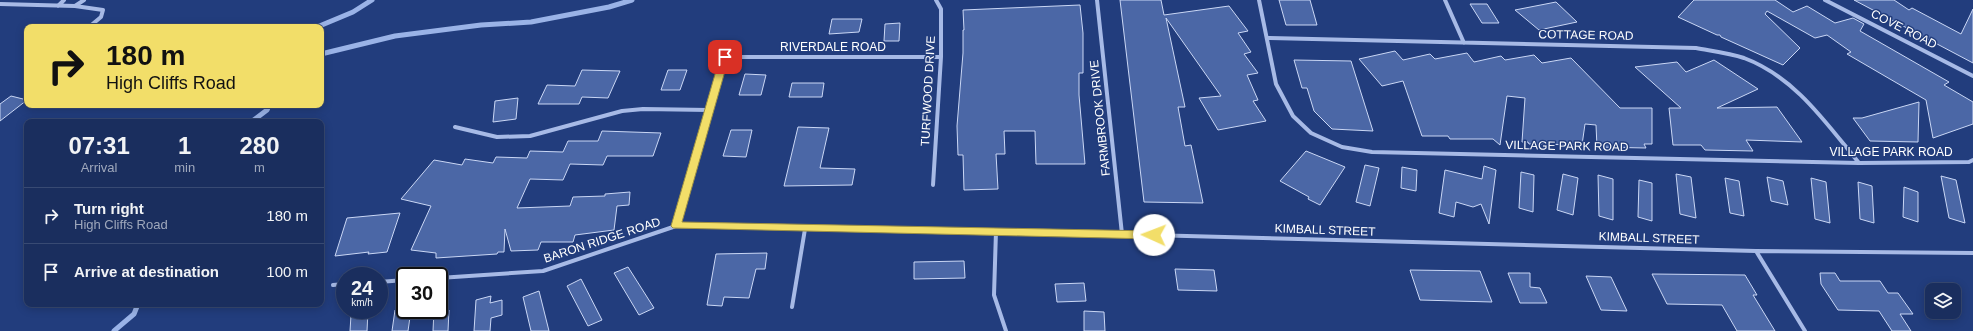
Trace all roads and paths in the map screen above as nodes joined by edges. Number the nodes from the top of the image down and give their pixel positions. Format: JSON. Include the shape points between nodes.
{"nodes":[{"id":1,"x":64,"y":0,"type":"edge"},
{"id":2,"x":84,"y":0,"type":"edge"},
{"id":3,"x":936,"y":0,"type":"edge"},
{"id":4,"x":1097,"y":0,"type":"edge"},
{"id":5,"x":1259,"y":0,"type":"edge"},
{"id":6,"x":1445,"y":0,"type":"edge"},
{"id":7,"x":1825,"y":0,"type":"edge"},
{"id":8,"x":0,"y":4,"type":"edge"},
{"id":9,"x":58,"y":6,"type":"junction"},
{"id":10,"x":75,"y":6,"type":"junction"},
{"id":11,"x":93,"y":24,"type":"edge"},
{"id":12,"x":1268,"y":38,"type":"junction"},
{"id":13,"x":1464,"y":43,"type":"junction"},
{"id":14,"x":941,"y":57,"type":"junction"},
{"id":15,"x":1973,"y":76,"type":"edge"},
{"id":16,"x":709,"y":110,"type":"junction"},
{"id":17,"x":455,"y":127,"type":"dead end"},
{"id":18,"x":1973,"y":160,"type":"edge"},
{"id":19,"x":1859,"y":163,"type":"junction"},
{"id":20,"x":933,"y":185,"type":"dead end"},
{"id":21,"x":676,"y":226,"type":"junction"},
{"id":22,"x":805,"y":229,"type":"junction"},
{"id":23,"x":996,"y":231,"type":"junction"},
{"id":24,"x":1122,"y":234,"type":"junction"},
{"id":25,"x":1756,"y":251,"type":"junction"},
{"id":26,"x":1973,"y":253,"type":"edge"},
{"id":27,"x":448,"y":277,"type":"edge"},
{"id":28,"x":792,"y":307,"type":"dead end"},
{"id":29,"x":1006,"y":331,"type":"edge"},
{"id":30,"x":1805,"y":331,"type":"edge"}],
"edges":[{"from":1,"to":9,"type":"street"},
{"from":2,"to":10,"type":"street"},
{"from":3,"to":14,"type":"street","name":"TURFWOOD DRIVE","via":[[941,9]]},
{"from":4,"to":24,"type":"street","name":"FARMBROOK DRIVE"},
{"from":5,"to":12,"type":"street","name":"VILLAGE PARK ROAD"},
{"from":6,"to":13,"type":"street"},
{"from":7,"to":15,"type":"street","name":"COVE ROAD"},
{"from":8,"to":9,"type":"street"},
{"from":9,"to":10,"type":"street"},
{"from":10,"to":11,"type":"street","via":[[103,10],[101,18]]},
{"from":12,"to":13,"type":"street","name":"COTTAGE ROAD"},
{"from":12,"to":19,"type":"street","name":"VILLAGE PARK ROAD","via":[[1276,84],[1293,116],[1311,133],[1342,147],[1372,152]]},
{"from":13,"to":19,"type":"street","name":"COTTAGE ROAD","via":[[1696,48],[1746,59],[1782,78],[1802,94]]},
{"from":14,"to":16,"type":"street","name":"RIVERDALE ROAD","via":[[725,57]]},
{"from":14,"to":20,"type":"street","name":"TURFWOOD DRIVE"},
{"from":16,"to":17,"type":"street","via":[[622,111],[530,136],[497,137]]},
{"from":16,"to":21,"type":"street"},
{"from":18,"to":19,"type":"street","name":"VILLAGE PARK ROAD"},
{"from":21,"to":22,"type":"street","name":"KIMBALL STREET"},
{"from":21,"to":27,"type":"street","name":"BARON RIDGE ROAD","via":[[543,271]]},
{"from":22,"to":23,"type":"street","name":"KIMBALL STREET"},
{"from":22,"to":28,"type":"street"},
{"from":23,"to":24,"type":"street","name":"KIMBALL STREET"},
{"from":23,"to":29,"type":"street","via":[[994,295]]},
{"from":24,"to":25,"type":"street","name":"KIMBALL STREET"},
{"from":25,"to":26,"type":"street","name":"KIMBALL STREET"},
{"from":25,"to":30,"type":"street"}]}
